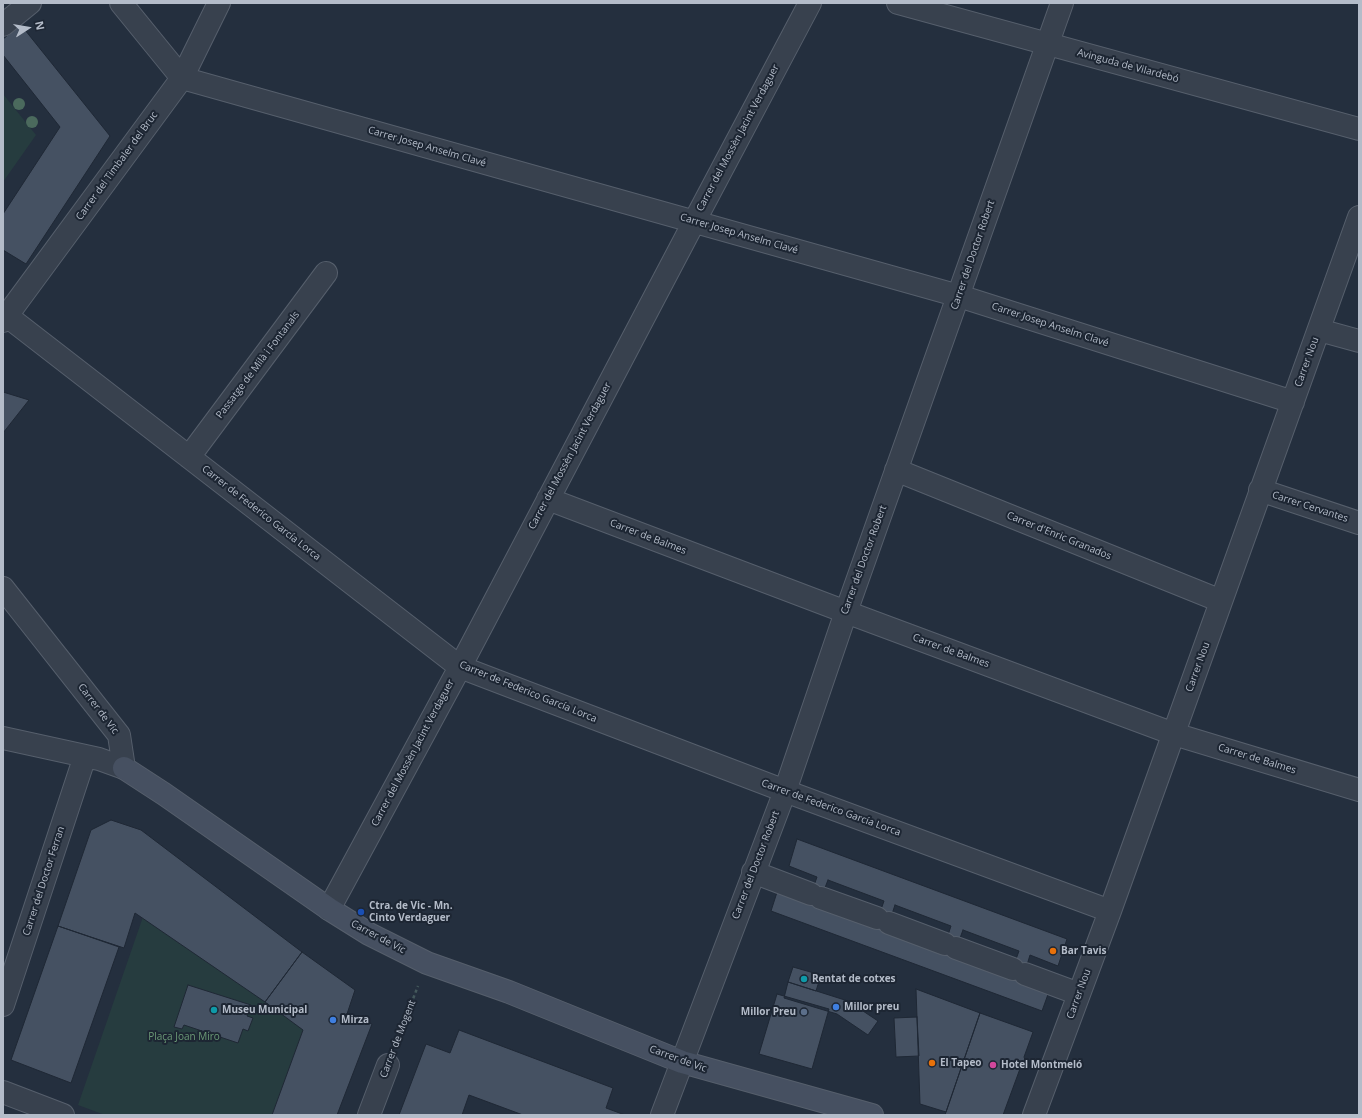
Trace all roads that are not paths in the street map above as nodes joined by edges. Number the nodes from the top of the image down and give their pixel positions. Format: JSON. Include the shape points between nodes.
{"nodes":[{"id":1,"x":30,"y":3,"type":"edge"},
{"id":2,"x":121,"y":3,"type":"edge"},
{"id":3,"x":220,"y":3,"type":"edge"},
{"id":4,"x":810,"y":3,"type":"edge"},
{"id":5,"x":898,"y":3,"type":"edge"},
{"id":6,"x":1062,"y":3,"type":"edge"},
{"id":7,"x":3,"y":24,"type":"edge"},
{"id":8,"x":1047,"y":44,"type":"junction"},
{"id":9,"x":182,"y":78,"type":"junction"},
{"id":10,"x":1359,"y":129,"type":"edge"},
{"id":11,"x":1359,"y":217,"type":"edge"},
{"id":12,"x":694,"y":222,"type":"junction"},
{"id":13,"x":326,"y":273,"type":"dead end"},
{"id":14,"x":959,"y":296,"type":"junction"},
{"id":15,"x":5,"y":318,"type":"edge"},
{"id":16,"x":1318,"y":330,"type":"junction"},
{"id":17,"x":1359,"y":341,"type":"edge"},
{"id":18,"x":1293,"y":402,"type":"junction"},
{"id":19,"x":190,"y":457,"type":"junction"},
{"id":20,"x":896,"y":470,"type":"junction"},
{"id":21,"x":1260,"y":490,"type":"junction"},
{"id":22,"x":548,"y":499,"type":"junction"},
{"id":23,"x":1359,"y":523,"type":"edge"},
{"id":24,"x":3,"y":588,"type":"edge"},
{"id":25,"x":1221,"y":601,"type":"junction"},
{"id":26,"x":846,"y":612,"type":"junction"},
{"id":27,"x":460,"y":667,"type":"junction"},
{"id":28,"x":1174,"y":734,"type":"junction"},
{"id":29,"x":3,"y":738,"type":"edge"},
{"id":30,"x":85,"y":756,"type":"junction"},
{"id":31,"x":124,"y":768,"type":"junction"},
{"id":32,"x":1359,"y":790,"type":"edge"},
{"id":33,"x":785,"y":791,"type":"junction"},
{"id":34,"x":753,"y":872,"type":"junction"},
{"id":35,"x":329,"y":909,"type":"junction"},
{"id":36,"x":1110,"y":911,"type":"junction"},
{"id":37,"x":1079,"y":994,"type":"junction"},
{"id":38,"x":3,"y":1005,"type":"edge"},
{"id":39,"x":682,"y":1062,"type":"junction"},
{"id":40,"x":388,"y":1065,"type":"road end"},
{"id":41,"x":3,"y":1092,"type":"edge"},
{"id":42,"x":863,"y":1114,"type":"edge"},
{"id":43,"x":63,"y":1115,"type":"edge"},
{"id":44,"x":369,"y":1115,"type":"edge"},
{"id":45,"x":662,"y":1115,"type":"edge"},
{"id":46,"x":1034,"y":1115,"type":"edge"}],
"edges":[{"from":1,"to":7,"type":"street"},
{"from":2,"to":9,"type":"street"},
{"from":3,"to":9,"type":"street","name":"Carrer del Timbaler del Bruc"},
{"from":4,"to":12,"type":"street","name":"Carrer del Mossèn Jacint Verdaguer"},
{"from":5,"to":8,"type":"street","name":"Avinguda de Vilardebó"},
{"from":6,"to":8,"type":"street","name":"Carrer del Doctor Robert"},
{"from":8,"to":10,"type":"street","name":"Avinguda de Vilardebó"},
{"from":8,"to":14,"type":"street","name":"Carrer del Doctor Robert"},
{"from":9,"to":12,"type":"street","name":"Carrer Josep Anselm Clavé"},
{"from":9,"to":15,"type":"street","name":"Carrer del Timbaler del Bruc"},
{"from":11,"to":16,"type":"street","name":"Carrer Nou"},
{"from":12,"to":14,"type":"street","name":"Carrer Josep Anselm Clavé"},
{"from":12,"to":22,"type":"street","name":"Carrer del Mossèn Jacint Verdaguer"},
{"from":13,"to":19,"type":"street","name":"Passatge de Milà i Fontanals"},
{"from":14,"to":18,"type":"street","name":"Carrer Josep Anselm Clavé"},
{"from":14,"to":20,"type":"street","name":"Carrer del Doctor Robert"},
{"from":15,"to":19,"type":"street","name":"Carrer de Federico García Lorca"},
{"from":16,"to":17,"type":"street"},
{"from":16,"to":18,"type":"street","name":"Carrer Nou"},
{"from":18,"to":21,"type":"street","name":"Carrer Nou"},
{"from":19,"to":27,"type":"street","name":"Carrer de Federico García Lorca"},
{"from":20,"to":25,"type":"street","name":"Carrer d'Enric Granados"},
{"from":20,"to":26,"type":"street","name":"Carrer del Doctor Robert"},
{"from":21,"to":23,"type":"street","name":"Carrer Cervantes"},
{"from":21,"to":25,"type":"street","name":"Carrer Nou"},
{"from":22,"to":26,"type":"street","name":"Carrer de Balmes"},
{"from":22,"to":27,"type":"street","name":"Carrer del Mossèn Jacint Verdaguer"},
{"from":24,"to":31,"type":"street","name":"Carrer de Vic","via":[[119,735]]},
{"from":25,"to":28,"type":"street","name":"Carrer Nou"},
{"from":26,"to":28,"type":"street","name":"Carrer de Balmes"},
{"from":26,"to":33,"type":"street","name":"Carrer del Doctor Robert"},
{"from":27,"to":33,"type":"street","name":"Carrer de Federico García Lorca"},
{"from":27,"to":35,"type":"street","name":"Carrer del Mossèn Jacint Verdaguer"},
{"from":28,"to":32,"type":"street","name":"Carrer de Balmes"},
{"from":28,"to":36,"type":"street","name":"Carrer Nou"},
{"from":29,"to":30,"type":"street"},
{"from":30,"to":31,"type":"street"},
{"from":30,"to":38,"type":"street","name":"Carrer del Doctor Ferran"},
{"from":31,"to":35,"type":"street","name":"Carrer de Vic"},
{"from":33,"to":34,"type":"street","name":"Carrer del Doctor Robert"},
{"from":33,"to":36,"type":"street","name":"Carrer de Federico García Lorca"},
{"from":34,"to":37,"type":"street"},
{"from":34,"to":39,"type":"street","name":"Carrer del Doctor Robert"},
{"from":35,"to":39,"type":"street","name":"Carrer de Vic","via":[[368,934],[427,963],[509,992]]},
{"from":36,"to":37,"type":"street","name":"Carrer Nou"},
{"from":37,"to":46,"type":"street","name":"Carrer Nou"},
{"from":39,"to":42,"type":"street","name":"Carrer de Vic"},
{"from":39,"to":45,"type":"street","name":"Carrer del Doctor Robert"},
{"from":40,"to":44,"type":"street","name":"Carrer de Mogent"},
{"from":41,"to":43,"type":"street"}]}
